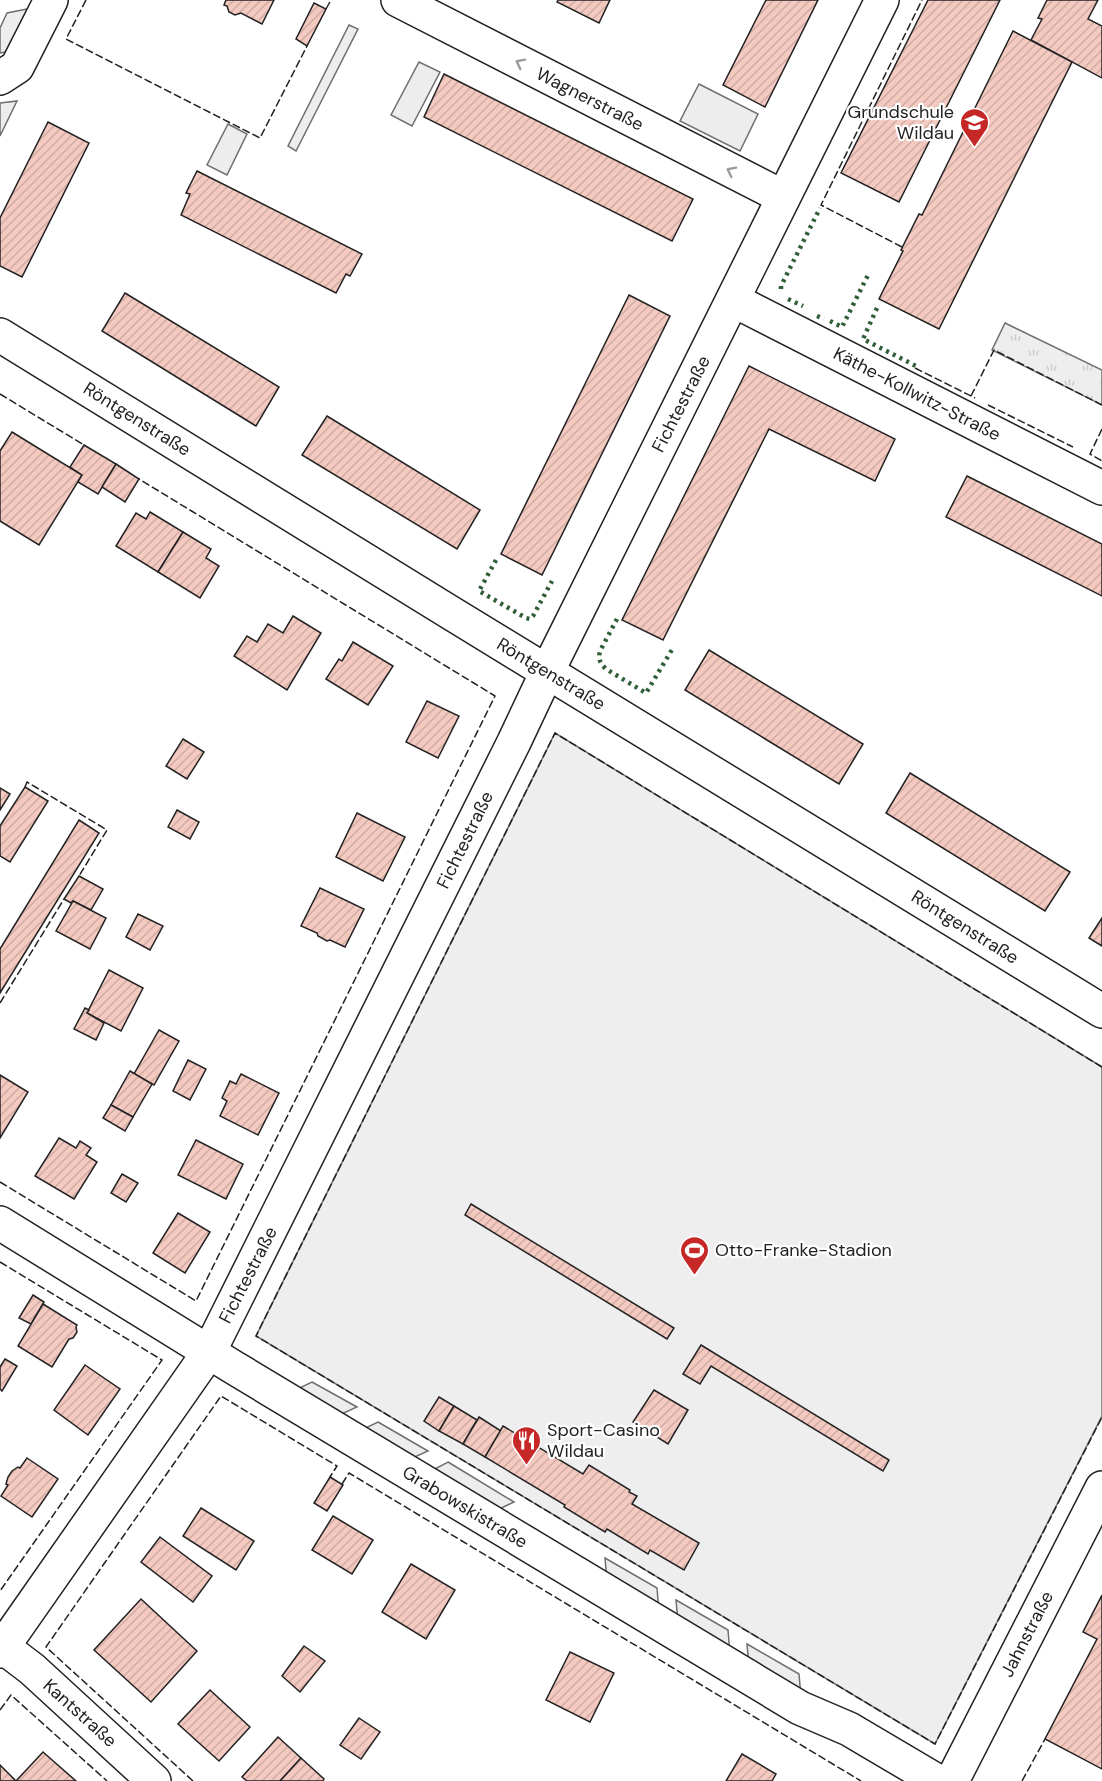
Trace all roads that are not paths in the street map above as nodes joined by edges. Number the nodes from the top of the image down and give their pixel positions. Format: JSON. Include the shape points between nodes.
{"nodes":[{"id":1,"x":51,"y":0,"type":"edge"},
{"id":2,"x":398,"y":0,"type":"edge"},
{"id":3,"x":882,"y":0,"type":"edge"},
{"id":4,"x":0,"y":78,"type":"edge"},
{"id":5,"x":783,"y":197,"type":"junction"},
{"id":6,"x":733,"y":300,"type":"junction"},
{"id":7,"x":0,"y":335,"type":"edge"},
{"id":8,"x":1102,"y":488,"type":"edge"},
{"id":9,"x":547,"y":672,"type":"junction"},
{"id":10,"x":1102,"y":1011,"type":"edge"},
{"id":11,"x":0,"y":1222,"type":"edge"},
{"id":12,"x":209,"y":1353,"type":"junction"},
{"id":13,"x":1102,"y":1488,"type":"edge"},
{"id":14,"x":2,"y":1649,"type":"edge"},
{"id":15,"x":154,"y":1781,"type":"edge"},
{"id":16,"x":937,"y":1781,"type":"edge"},
{"id":17,"x":952,"y":1781,"type":"edge"}],
"edges":[{"from":1,"to":4,"type":"street","via":[[17,67]]},
{"from":5,"to":2,"type":"street","name":"Wagnerstraße","one_way":true},
{"from":3,"to":5,"type":"street","name":"Fichtestraße"},
{"from":5,"to":6,"type":"street","name":"Fichtestraße"},
{"from":6,"to":8,"type":"street","name":"Käthe-Kollwitz-Straße"},
{"from":6,"to":9,"type":"street","name":"Fichtestraße"},
{"from":7,"to":9,"type":"street","name":"Röntgenstraße"},
{"from":9,"to":10,"type":"street","name":"Röntgenstraße"},
{"from":9,"to":12,"type":"street","name":"Fichtestraße"},
{"from":11,"to":12,"type":"street","name":"Grabowskistraße"},
{"from":12,"to":14,"type":"street","name":"Fichtestraße"},
{"from":12,"to":16,"type":"street","name":"Grabowskistraße","via":[[800,1708],[849,1729]]},
{"from":13,"to":17,"type":"street","name":"Jahnstraße"},
{"from":14,"to":15,"type":"street","name":"Kantstraße","via":[[32,1669]]}]}
